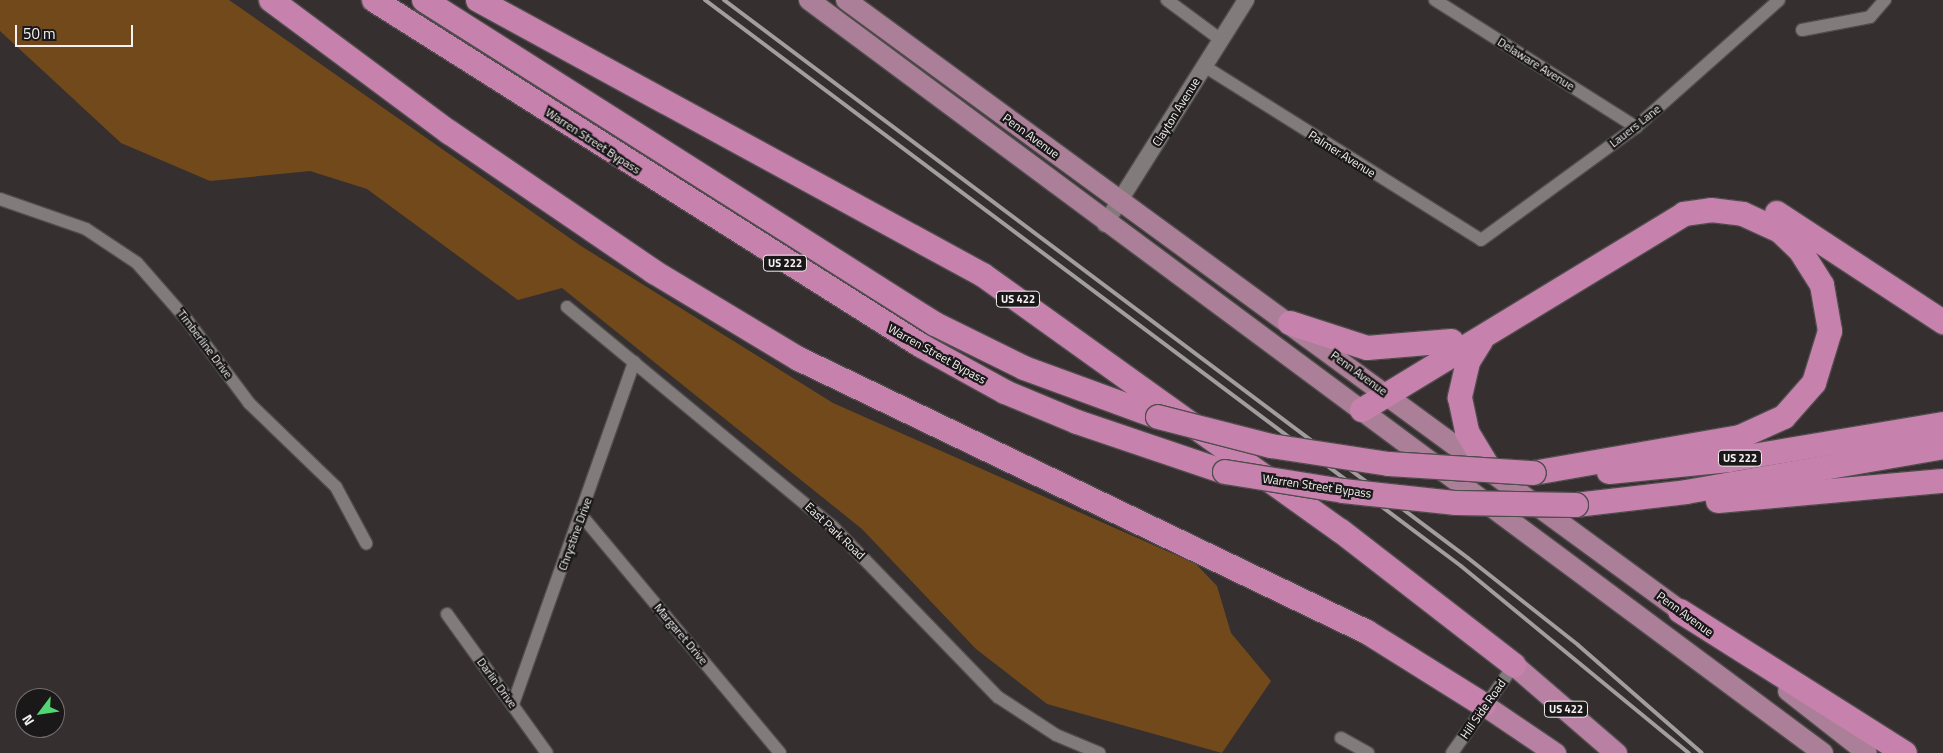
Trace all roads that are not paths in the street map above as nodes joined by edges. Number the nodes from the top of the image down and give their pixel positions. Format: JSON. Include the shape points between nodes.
{"nodes":[{"id":1,"x":271,"y":0,"type":"edge"},
{"id":2,"x":374,"y":0,"type":"edge"},
{"id":3,"x":424,"y":0,"type":"edge"},
{"id":4,"x":478,"y":0,"type":"edge"},
{"id":5,"x":809,"y":0,"type":"edge"},
{"id":6,"x":846,"y":0,"type":"edge"},
{"id":7,"x":1167,"y":0,"type":"edge"},
{"id":8,"x":1246,"y":0,"type":"edge"},
{"id":9,"x":1435,"y":0,"type":"edge"},
{"id":10,"x":1779,"y":0,"type":"edge"},
{"id":11,"x":1885,"y":0,"type":"edge"},
{"id":12,"x":1802,"y":30,"type":"dead end"},
{"id":13,"x":1221,"y":40,"type":"junction"},
{"id":14,"x":1204,"y":66,"type":"junction"},
{"id":15,"x":1636,"y":127,"type":"junction"},
{"id":16,"x":0,"y":200,"type":"edge"},
{"id":17,"x":1120,"y":202,"type":"junction"},
{"id":18,"x":1105,"y":224,"type":"junction"},
{"id":19,"x":1481,"y":240,"type":"joint"},
{"id":20,"x":567,"y":307,"type":"dead end"},
{"id":21,"x":1943,"y":322,"type":"edge"},
{"id":22,"x":1290,"y":323,"type":"junction"},
{"id":23,"x":1483,"y":338,"type":"junction"},
{"id":24,"x":1452,"y":341,"type":"junction"},
{"id":25,"x":634,"y":362,"type":"junction"},
{"id":26,"x":1385,"y":391,"type":"junction"},
{"id":27,"x":1362,"y":410,"type":"junction"},
{"id":28,"x":1943,"y":424,"type":"edge"},
{"id":29,"x":1943,"y":448,"type":"edge"},
{"id":30,"x":1490,"y":470,"type":"junction"},
{"id":31,"x":1534,"y":473,"type":"junction"},
{"id":32,"x":1943,"y":481,"type":"edge"},
{"id":33,"x":1576,"y":505,"type":"junction"},
{"id":34,"x":582,"y":516,"type":"junction"},
{"id":35,"x":366,"y":543,"type":"dead end"},
{"id":36,"x":1680,"y":611,"type":"junction"},
{"id":37,"x":447,"y":614,"type":"dead end"},
{"id":38,"x":1514,"y":665,"type":"junction"},
{"id":39,"x":513,"y":704,"type":"junction"},
{"id":40,"x":1484,"y":706,"type":"junction"},
{"id":41,"x":1341,"y":738,"type":"dead end"},
{"id":42,"x":547,"y":753,"type":"edge"},
{"id":43,"x":780,"y":753,"type":"edge"},
{"id":44,"x":1099,"y":753,"type":"edge"},
{"id":45,"x":1368,"y":753,"type":"edge"},
{"id":46,"x":1452,"y":753,"type":"edge"},
{"id":47,"x":1556,"y":753,"type":"edge"},
{"id":48,"x":1616,"y":753,"type":"edge"},
{"id":49,"x":1823,"y":753,"type":"edge"},
{"id":50,"x":1867,"y":753,"type":"edge"},
{"id":51,"x":1905,"y":753,"type":"edge"}],
"edges":[{"from":1,"to":40,"type":"highway","via":[[449,132],[605,239],[799,359],[1367,632]]},
{"from":2,"to":33,"type":"highway","name":"Warren Street Bypass","number":"US 222","bridge":true,"via":[[920,346],[1005,392],[1077,422],[1225,472],[1343,491],[1456,503]]},
{"from":3,"to":31,"type":"highway","name":"Warren Street Bypass","number":"US 222","bridge":true,"via":[[935,324],[1032,371],[1158,417],[1271,446],[1369,461]]},
{"from":4,"to":38,"type":"highway","number":"US 422","via":[[983,275],[1341,531]]},
{"from":5,"to":18,"type":"main road","name":"Penn Avenue"},
{"from":6,"to":17,"type":"main road","name":"Penn Avenue"},
{"from":7,"to":13,"type":"street"},
{"from":8,"to":13,"type":"street","name":"Clayton Avenue"},
{"from":9,"to":15,"type":"street","name":"Delaware Avenue"},
{"from":10,"to":15,"type":"street","name":"Lauers Lane"},
{"from":11,"to":12,"type":"street","via":[[1870,17]]},
{"from":13,"to":14,"type":"street","name":"Clayton Avenue"},
{"from":14,"to":17,"type":"street","name":"Clayton Avenue"},
{"from":14,"to":19,"type":"street","name":"Palmer Avenue"},
{"from":15,"to":19,"type":"street","name":"Lauers Lane"},
{"from":16,"to":35,"type":"street","name":"Timberline Drive","via":[[86,229],[137,263],[177,307],[249,403],[336,488]]},
{"from":17,"to":18,"type":"street","name":"Clayton Avenue"},
{"from":17,"to":22,"type":"main road","name":"Penn Avenue"},
{"from":18,"to":27,"type":"main road","name":"Penn Avenue"},
{"from":20,"to":25,"type":"street","name":"East Park Road"},
{"from":21,"to":24,"type":"highway","via":[[1770,209],[1747,200],[1711,196],[1664,207]]},
{"from":22,"to":24,"type":"highway","via":[[1367,348]]},
{"from":22,"to":26,"type":"main road","name":"Penn Avenue"},
{"from":23,"to":26,"type":"highway"},
{"from":23,"to":30,"type":"highway","via":[[1468,362],[1460,398],[1467,432]]},
{"from":23,"to":31,"type":"highway","via":[[1655,228],[1698,211],[1743,214],[1780,231],[1808,260],[1824,290],[1830,320],[1823,364],[1803,400],[1772,425],[1740,437]]},
{"from":24,"to":26,"type":"highway"},
{"from":25,"to":34,"type":"street","name":"Chrystine Drive"},
{"from":25,"to":44,"type":"street","name":"East Park Road","via":[[834,527],[998,697],[1056,735]]},
{"from":26,"to":27,"type":"highway"},
{"from":26,"to":30,"type":"main road","name":"Penn Avenue"},
{"from":27,"to":49,"type":"main road","name":"Penn Avenue"},
{"from":28,"to":31,"type":"highway","number":"US 222","via":[[1636,472]]},
{"from":29,"to":33,"type":"highway","number":"US 222","via":[[1686,492]]},
{"from":30,"to":36,"type":"main road","name":"Penn Avenue"},
{"from":32,"to":33,"type":"highway","via":[[1757,499]]},
{"from":34,"to":39,"type":"street","name":"Chrystine Drive"},
{"from":34,"to":43,"type":"street","name":"Margaret Drive"},
{"from":36,"to":50,"type":"main road","name":"Penn Avenue"},
{"from":36,"to":51,"type":"highway"},
{"from":37,"to":39,"type":"street","name":"Darlin Drive"},
{"from":38,"to":40,"type":"street","name":"Hill Side Road"},
{"from":38,"to":48,"type":"highway","number":"US 422"},
{"from":39,"to":42,"type":"street","name":"Darlin Drive"},
{"from":40,"to":46,"type":"street","name":"Hill Side Road"},
{"from":40,"to":47,"type":"highway"},
{"from":41,"to":45,"type":"street"}]}
